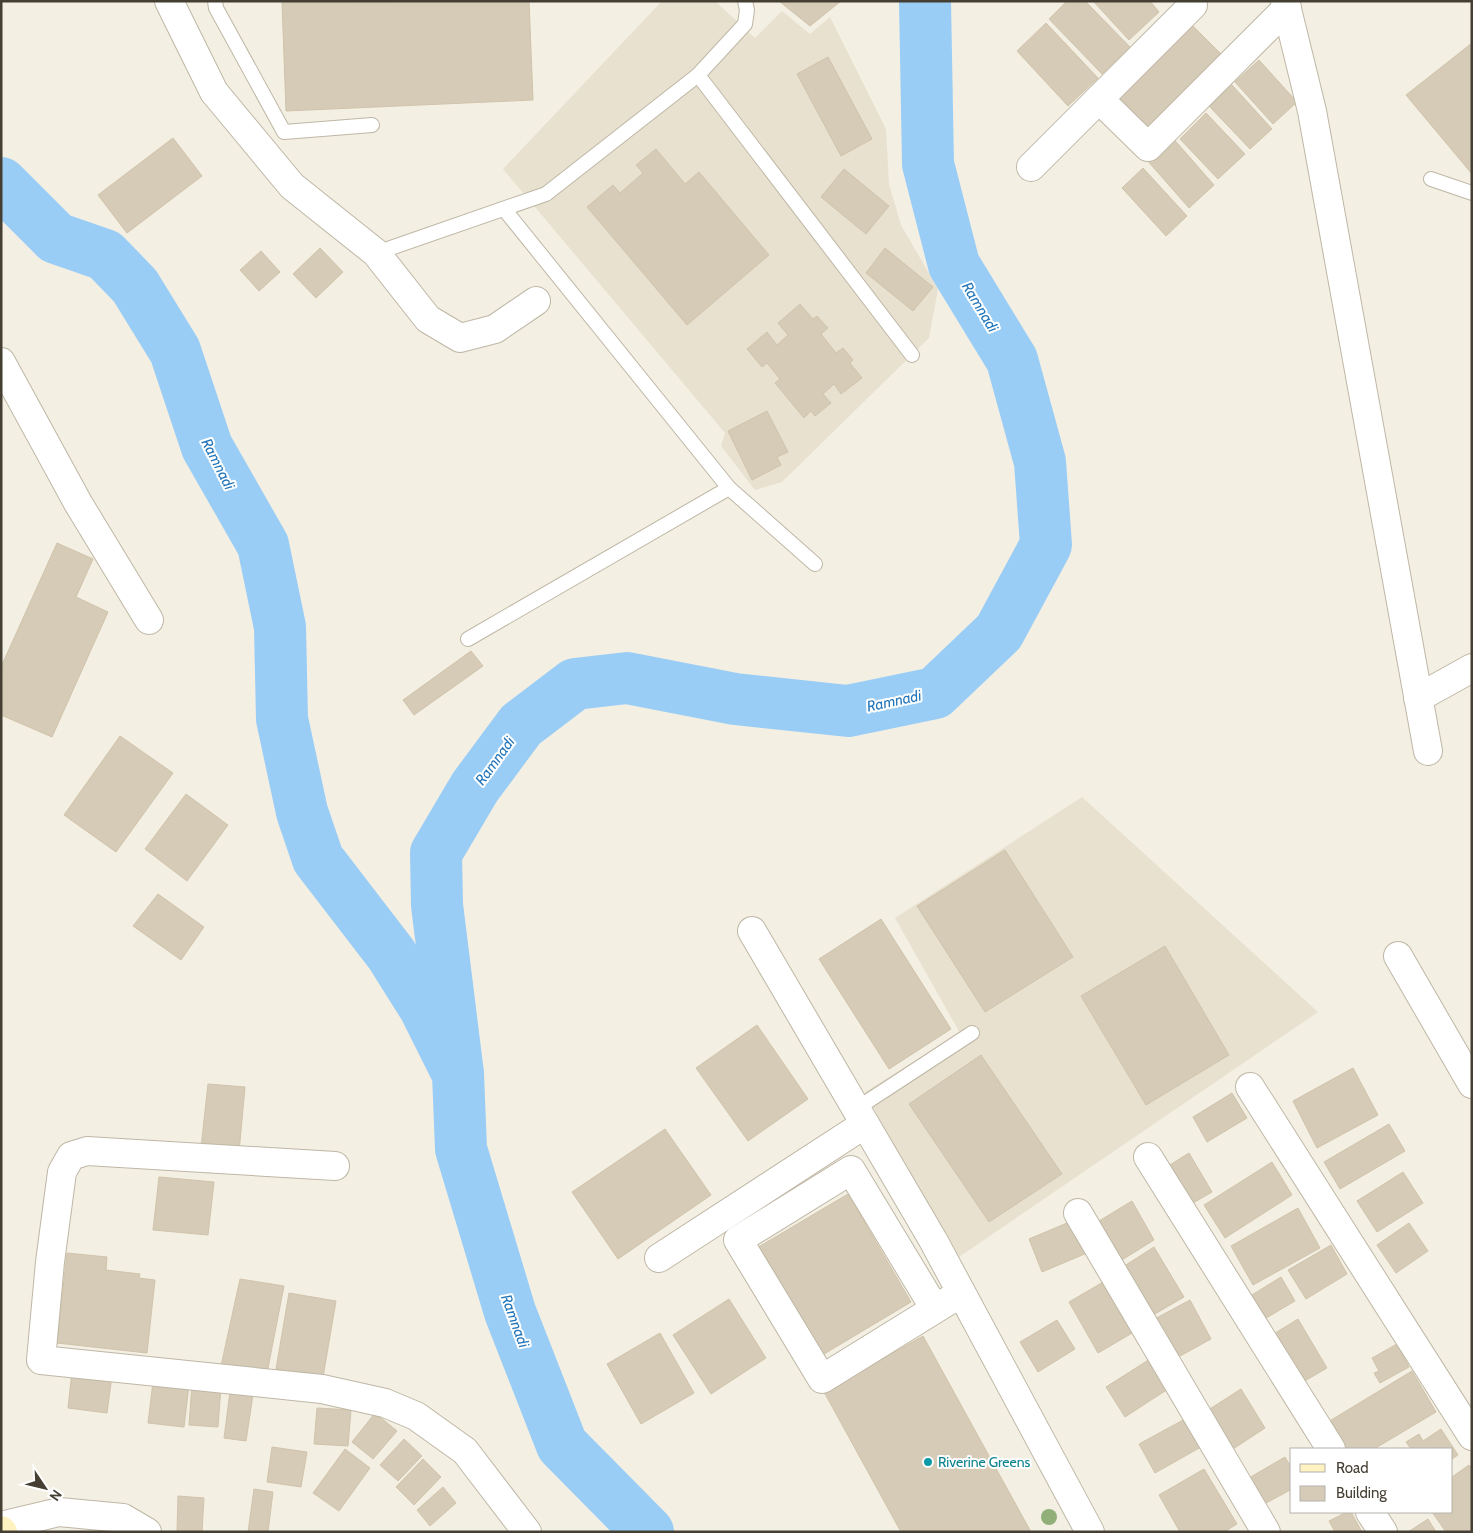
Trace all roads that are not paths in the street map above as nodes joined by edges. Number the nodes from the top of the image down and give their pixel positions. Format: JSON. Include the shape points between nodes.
{"nodes":[{"id":1,"x":169,"y":1,"type":"edge"},
{"id":2,"x":216,"y":1,"type":"edge"},
{"id":3,"x":745,"y":1,"type":"edge"},
{"id":4,"x":1193,"y":5,"type":"dead end"},
{"id":5,"x":1286,"y":5,"type":"edge"},
{"id":6,"x":698,"y":75,"type":"junction"},
{"id":7,"x":1099,"y":99,"type":"junction"},
{"id":8,"x":372,"y":125,"type":"dead end"},
{"id":9,"x":1031,"y":167,"type":"dead end"},
{"id":10,"x":1431,"y":180,"type":"dead end"},
{"id":11,"x":1472,"y":193,"type":"edge"},
{"id":12,"x":504,"y":209,"type":"junction"},
{"id":13,"x":376,"y":253,"type":"junction"},
{"id":14,"x":536,"y":301,"type":"dead end"},
{"id":15,"x":912,"y":355,"type":"dead end"},
{"id":16,"x":1,"y":362,"type":"edge"},
{"id":17,"x":729,"y":488,"type":"junction"},
{"id":18,"x":815,"y":564,"type":"dead end"},
{"id":19,"x":148,"y":620,"type":"dead end"},
{"id":20,"x":468,"y":639,"type":"dead end"},
{"id":21,"x":1472,"y":668,"type":"edge"},
{"id":22,"x":1418,"y":698,"type":"junction"},
{"id":23,"x":1428,"y":751,"type":"dead end"},
{"id":24,"x":752,"y":931,"type":"dead end"},
{"id":25,"x":1398,"y":956,"type":"dead end"},
{"id":26,"x":972,"y":1033,"type":"dead end"},
{"id":27,"x":1472,"y":1084,"type":"edge"},
{"id":28,"x":1250,"y":1087,"type":"dead end"},
{"id":29,"x":861,"y":1117,"type":"junction"},
{"id":30,"x":1148,"y":1157,"type":"dead end"},
{"id":31,"x":335,"y":1166,"type":"dead end"},
{"id":32,"x":1078,"y":1213,"type":"dead end"},
{"id":33,"x":659,"y":1258,"type":"dead end"},
{"id":34,"x":961,"y":1293,"type":"junction"},
{"id":35,"x":935,"y":1309,"type":"junction"},
{"id":36,"x":1472,"y":1436,"type":"edge"},
{"id":37,"x":1330,"y":1448,"type":"edge"},
{"id":38,"x":1371,"y":1513,"type":"edge"},
{"id":39,"x":1,"y":1526,"type":"edge"},
{"id":40,"x":148,"y":1532,"type":"edge"},
{"id":41,"x":527,"y":1532,"type":"edge"},
{"id":42,"x":1090,"y":1532,"type":"edge"},
{"id":43,"x":1266,"y":1532,"type":"edge"},
{"id":44,"x":1383,"y":1532,"type":"edge"}],
"edges":[{"from":1,"to":13,"type":"street","via":[[214,92],[292,186]]},
{"from":2,"to":8,"type":"lane","via":[[216,8],[284,132]]},
{"from":3,"to":6,"type":"lane","via":[[748,10],[744,24]]},
{"from":4,"to":7,"type":"street"},
{"from":5,"to":7,"type":"street","via":[[1148,147]]},
{"from":5,"to":22,"type":"street","via":[[1312,111]]},
{"from":6,"to":12,"type":"lane","via":[[546,194]]},
{"from":6,"to":15,"type":"lane"},
{"from":7,"to":9,"type":"street"},
{"from":10,"to":11,"type":"lane"},
{"from":12,"to":13,"type":"lane"},
{"from":12,"to":17,"type":"lane"},
{"from":13,"to":14,"type":"street","via":[[428,319],[460,338],[495,329]]},
{"from":16,"to":19,"type":"street","via":[[78,503]]},
{"from":17,"to":18,"type":"lane"},
{"from":17,"to":20,"type":"lane"},
{"from":21,"to":22,"type":"street"},
{"from":22,"to":23,"type":"street"},
{"from":24,"to":29,"type":"street"},
{"from":25,"to":27,"type":"street"},
{"from":26,"to":29,"type":"lane"},
{"from":28,"to":36,"type":"street"},
{"from":29,"to":33,"type":"street"},
{"from":29,"to":34,"type":"street"},
{"from":30,"to":37,"type":"street"},
{"from":31,"to":41,"type":"street","via":[[87,1151],[71,1156],[62,1172],[41,1360],[322,1389],[385,1403],[416,1416],[466,1451]]},
{"from":32,"to":43,"type":"street"},
{"from":34,"to":35,"type":"street"},
{"from":34,"to":42,"type":"street"},
{"from":35,"to":35,"type":"street","via":[[822,1379],[738,1240],[851,1170]]},
{"from":38,"to":44,"type":"street"},
{"from":39,"to":40,"type":"street","via":[[59,1512],[123,1518]]}]}
